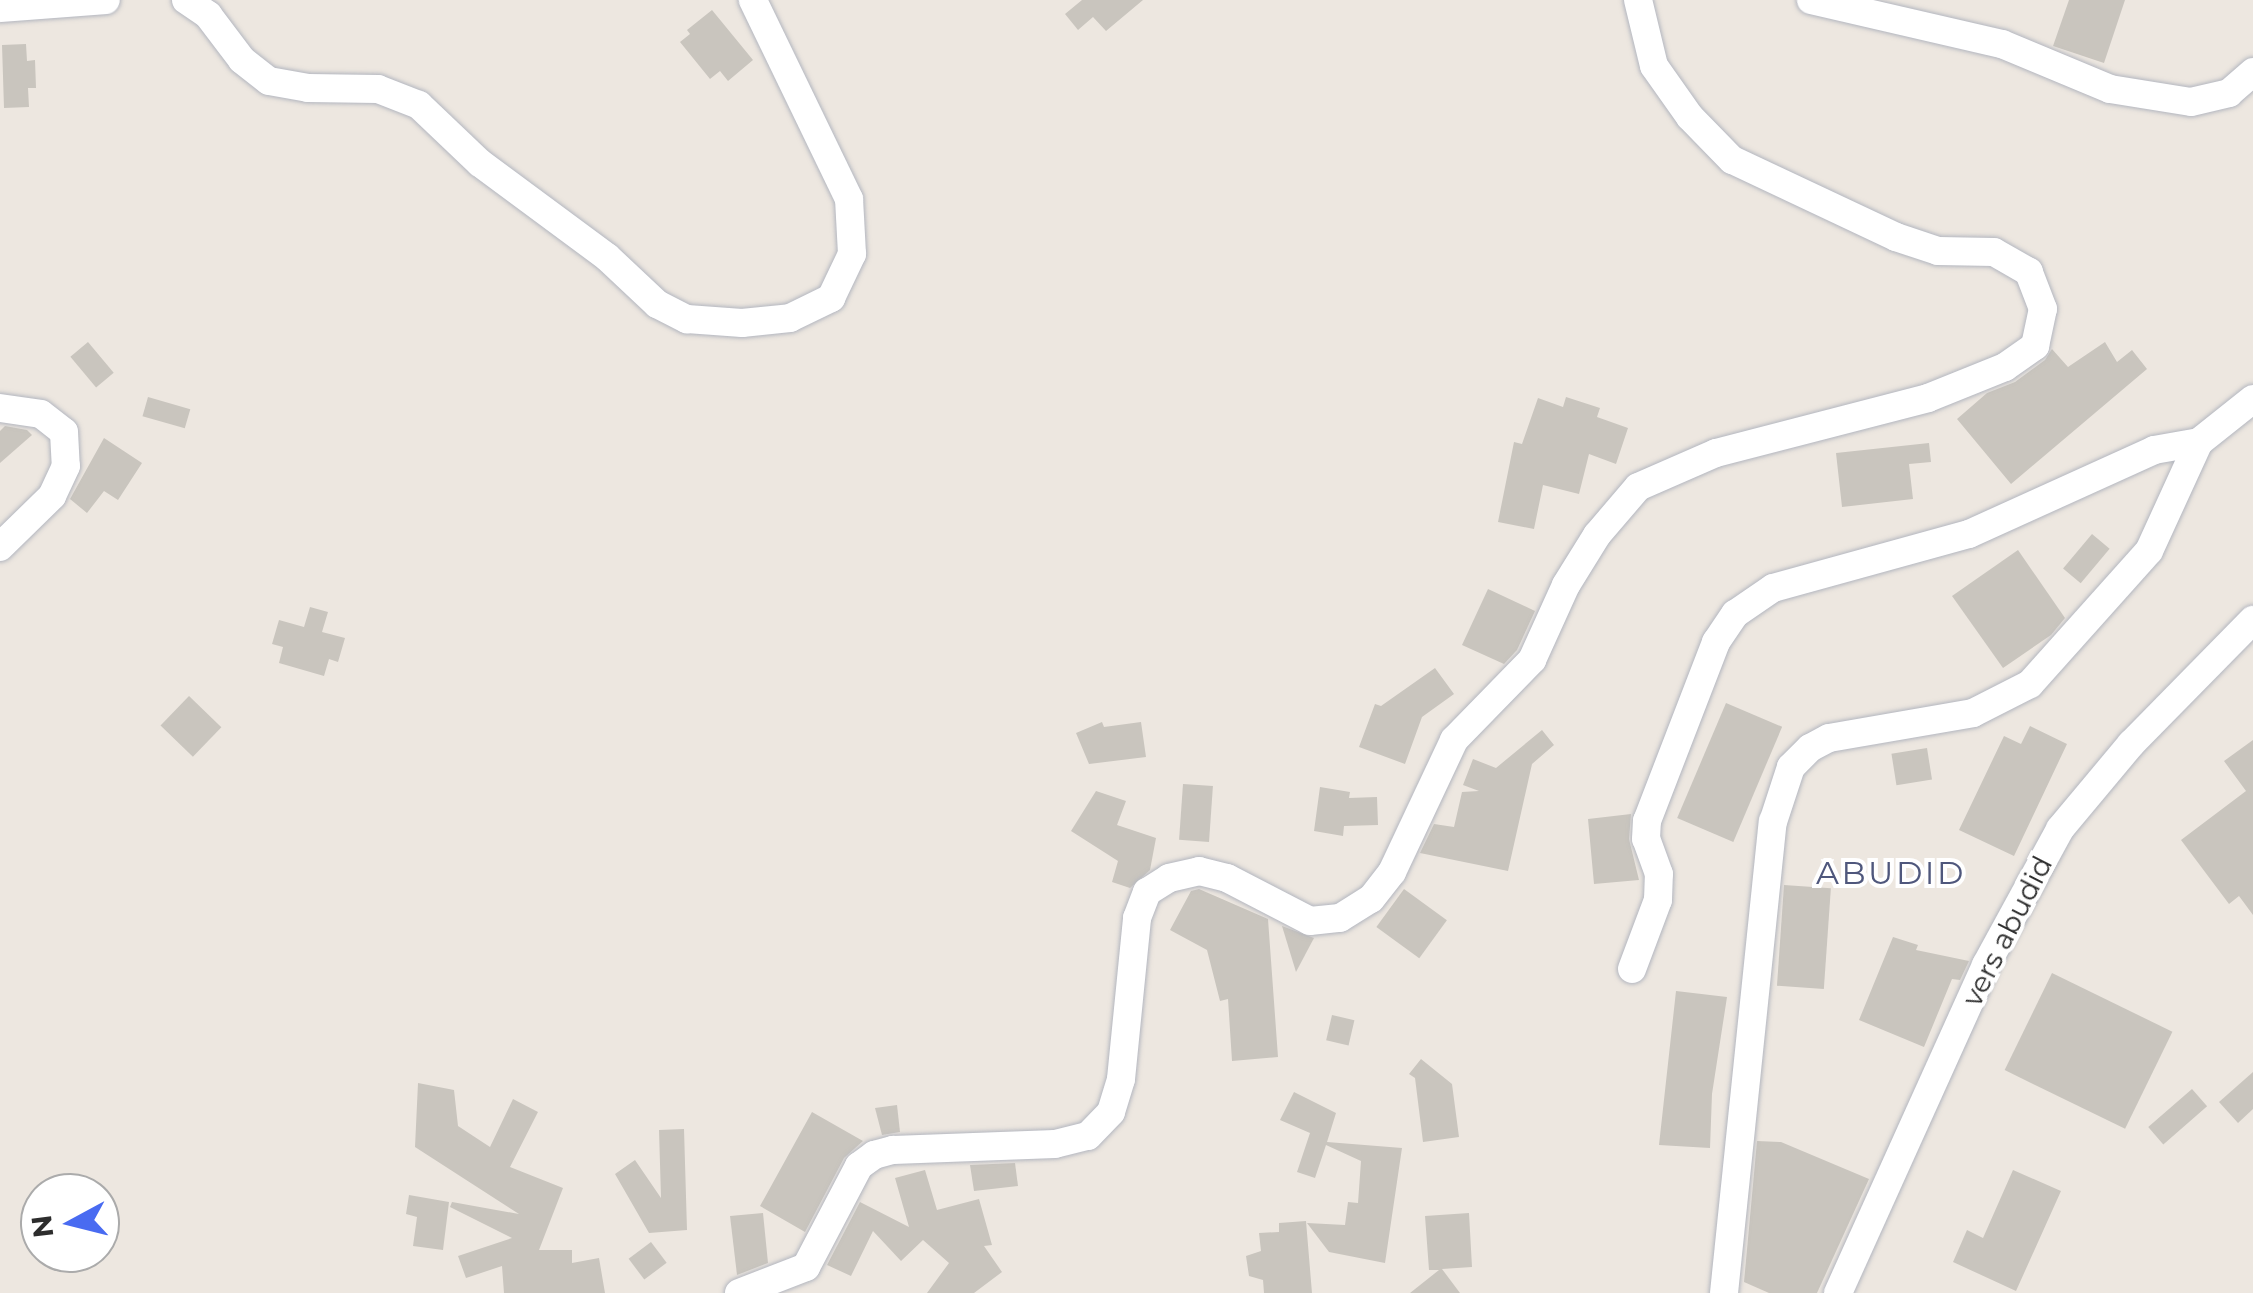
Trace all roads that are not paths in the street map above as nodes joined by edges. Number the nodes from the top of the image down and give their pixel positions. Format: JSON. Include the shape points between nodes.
{"nodes":[{"id":1,"x":106,"y":0,"type":"edge"},
{"id":2,"x":186,"y":0,"type":"edge"},
{"id":3,"x":752,"y":0,"type":"edge"},
{"id":4,"x":1638,"y":0,"type":"edge"},
{"id":5,"x":1811,"y":0,"type":"edge"},
{"id":6,"x":0,"y":8,"type":"edge"},
{"id":7,"x":2253,"y":72,"type":"edge"},
{"id":8,"x":2253,"y":399,"type":"edge"},
{"id":9,"x":0,"y":408,"type":"edge"},
{"id":10,"x":2199,"y":442,"type":"junction"},
{"id":11,"x":0,"y":547,"type":"edge"},
{"id":12,"x":2253,"y":620,"type":"edge"},
{"id":13,"x":1632,"y":969,"type":"dead end"},
{"id":14,"x":740,"y":1293,"type":"edge"},
{"id":15,"x":1724,"y":1293,"type":"edge"},
{"id":16,"x":1838,"y":1293,"type":"edge"}],
"edges":[{"from":1,"to":6,"type":"street"},
{"from":2,"to":3,"type":"street","via":[[269,80],[378,89],[419,105],[657,304],[687,319],[742,323],[790,318],[831,298],[852,254],[849,199]]},
{"from":4,"to":14,"type":"street","via":[[1654,66],[1732,160],[1896,237],[1938,251],[1994,252],[2029,272],[2043,309],[2035,346],[2006,368],[1928,398],[1716,453],[1638,487],[1566,584],[1532,660],[1454,740],[1392,872],[1371,900],[1340,918],[1310,921],[1227,878],[1198,871],[1169,878],[1147,892],[1137,918],[1121,1079],[1111,1112],[1088,1136],[1055,1144],[874,1155],[858,1166],[806,1267]]},
{"from":5,"to":7,"type":"street","via":[[2002,44],[2110,89],[2159,97],[2191,102],[2229,92]]},
{"from":8,"to":10,"type":"street"},
{"from":9,"to":11,"type":"street","via":[[41,414],[64,432],[66,466],[52,496]]},
{"from":10,"to":13,"type":"street","via":[[2154,450],[1969,534],[1773,588],[1735,614],[1716,642],[1647,821],[1658,900]]},
{"from":10,"to":15,"type":"street","via":[[2149,551],[2030,684],[1973,713],[1829,738],[1792,767],[1773,822]]},
{"from":12,"to":16,"type":"street","name":"vers abudid","via":[[2131,744],[2060,829],[1986,965]]}]}
